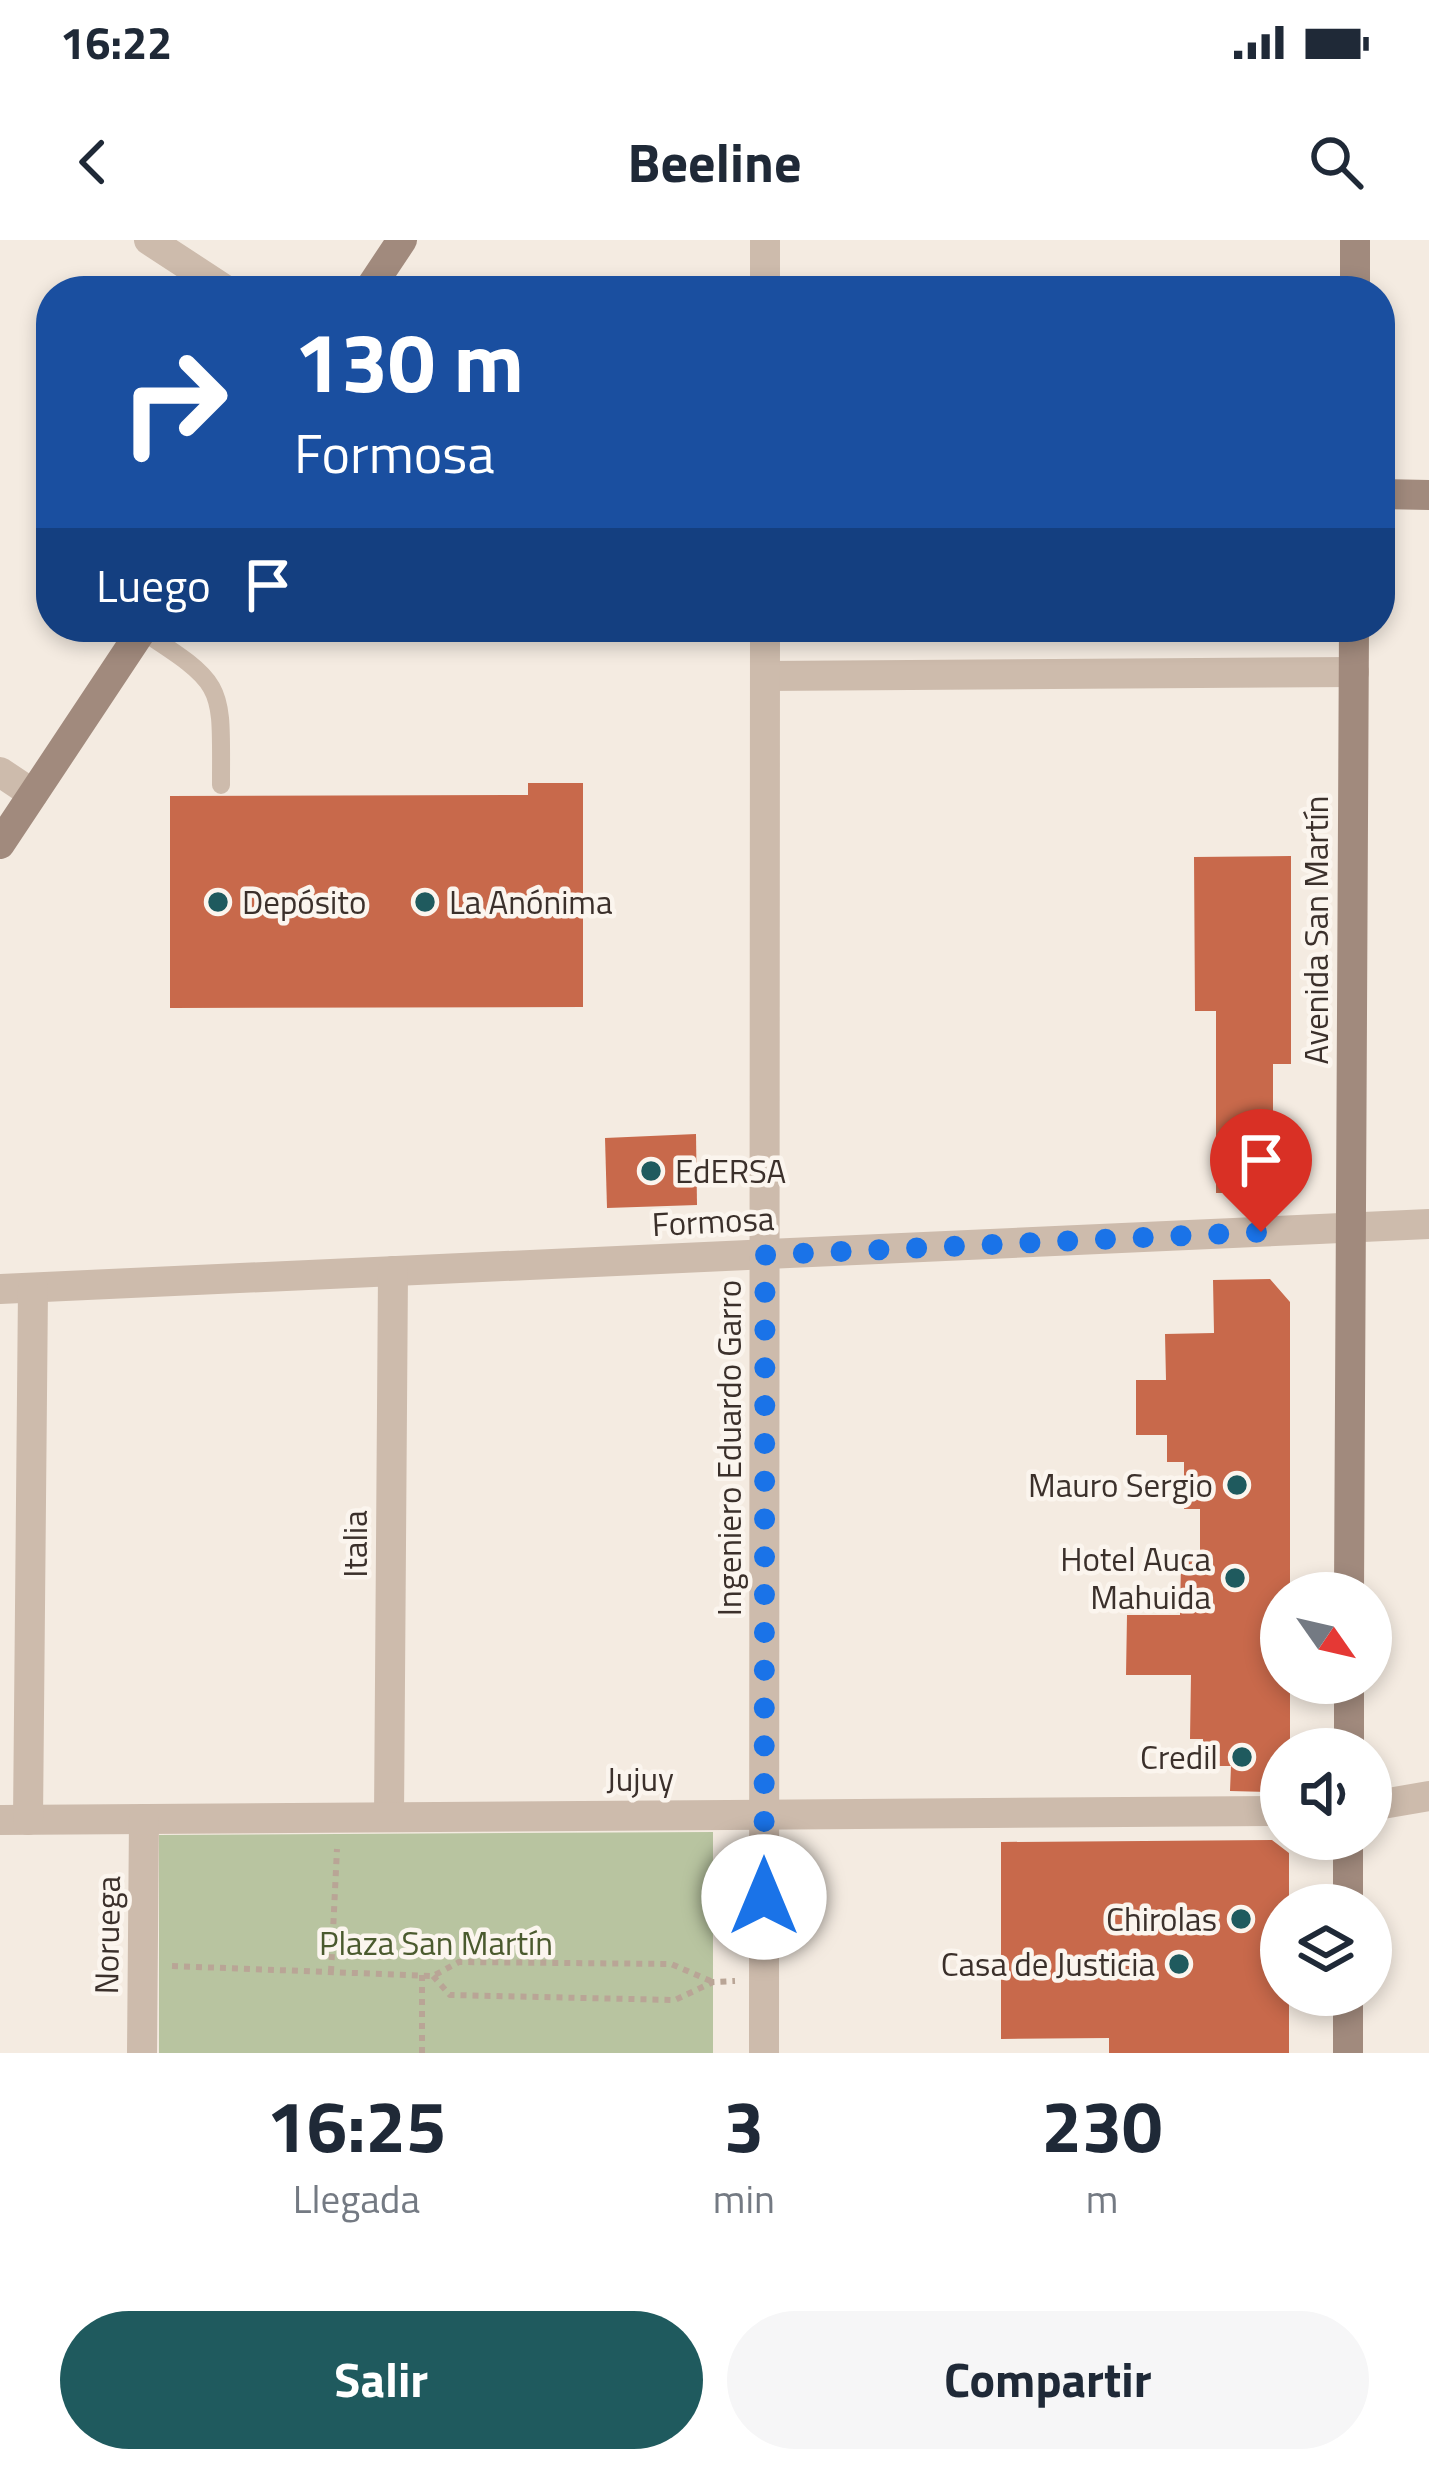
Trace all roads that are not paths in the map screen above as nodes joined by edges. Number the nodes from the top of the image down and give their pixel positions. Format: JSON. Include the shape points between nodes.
{"nodes":[{"id":1,"x":149,"y":240,"type":"edge"},
{"id":2,"x":402,"y":240,"type":"edge"},
{"id":3,"x":766,"y":240,"type":"edge"},
{"id":4,"x":1355,"y":240,"type":"edge"},
{"id":5,"x":203,"y":276,"type":"edge"},
{"id":6,"x":378,"y":276,"type":"edge"},
{"id":7,"x":765,"y":276,"type":"edge"},
{"id":8,"x":1355,"y":276,"type":"edge"},
{"id":9,"x":1395,"y":494,"type":"edge"},
{"id":10,"x":1429,"y":495,"type":"edge"},
{"id":11,"x":134,"y":642,"type":"edge"},
{"id":12,"x":162,"y":642,"type":"edge"},
{"id":13,"x":765,"y":642,"type":"edge"},
{"id":14,"x":1354,"y":642,"type":"edge"},
{"id":15,"x":1354,"y":672,"type":"junction"},
{"id":16,"x":765,"y":676,"type":"junction"},
{"id":17,"x":0,"y":772,"type":"edge"},
{"id":18,"x":221,"y":785,"type":"dead end"},
{"id":19,"x":33,"y":794,"type":"junction"},
{"id":20,"x":0,"y":844,"type":"edge"},
{"id":21,"x":1429,"y":1224,"type":"edge"},
{"id":22,"x":1351,"y":1228,"type":"junction"},
{"id":23,"x":765,"y":1255,"type":"junction"},
{"id":24,"x":393,"y":1271,"type":"junction"},
{"id":25,"x":33,"y":1288,"type":"junction"},
{"id":26,"x":0,"y":1289,"type":"edge"},
{"id":27,"x":1349,"y":1572,"type":"edge"},
{"id":28,"x":1429,"y":1796,"type":"edge"},
{"id":29,"x":1392,"y":1802,"type":"edge"},
{"id":30,"x":1260,"y":1811,"type":"edge"},
{"id":31,"x":764,"y":1814,"type":"junction"},
{"id":32,"x":389,"y":1817,"type":"junction"},
{"id":33,"x":144,"y":1819,"type":"junction"},
{"id":34,"x":14,"y":1820,"type":"edge"},
{"id":35,"x":1348,"y":2016,"type":"edge"},
{"id":36,"x":142,"y":2053,"type":"edge"},
{"id":37,"x":764,"y":2053,"type":"edge"},
{"id":38,"x":1348,"y":2053,"type":"edge"}],
"edges":[{"from":1,"to":5,"type":"street"},
{"from":2,"to":6,"type":"main road"},
{"from":3,"to":7,"type":"street"},
{"from":4,"to":8,"type":"main road"},
{"from":9,"to":10,"type":"main road"},
{"from":11,"to":19,"type":"main road"},
{"from":12,"to":18,"type":"lane","via":[[214,688]]},
{"from":13,"to":16,"type":"street","name":"Ingeniero Eduardo Garro"},
{"from":14,"to":15,"type":"main road","name":"Avenida San Martín"},
{"from":15,"to":16,"type":"street"},
{"from":15,"to":22,"type":"main road","name":"Avenida San Martín"},
{"from":16,"to":23,"type":"street","name":"Ingeniero Eduardo Garro"},
{"from":17,"to":19,"type":"street"},
{"from":19,"to":20,"type":"main road"},
{"from":21,"to":22,"type":"street","name":"Formosa"},
{"from":22,"to":23,"type":"street","name":"Formosa"},
{"from":22,"to":27,"type":"main road","name":"Avenida San Martín"},
{"from":23,"to":24,"type":"street","name":"Formosa"},
{"from":23,"to":31,"type":"street","name":"Ingeniero Eduardo Garro"},
{"from":24,"to":25,"type":"street","name":"Formosa"},
{"from":24,"to":32,"type":"street","name":"Italia"},
{"from":25,"to":26,"type":"street","name":"Formosa"},
{"from":25,"to":34,"type":"street"},
{"from":28,"to":29,"type":"street"},
{"from":30,"to":31,"type":"street","name":"Jujuy"},
{"from":31,"to":32,"type":"street","name":"Jujuy"},
{"from":31,"to":37,"type":"street","name":"Ingeniero Eduardo Garro"},
{"from":32,"to":33,"type":"street","name":"Jujuy"},
{"from":33,"to":34,"type":"street","name":"Jujuy"},
{"from":33,"to":36,"type":"street","name":"Noruega"},
{"from":35,"to":38,"type":"main road"}]}
